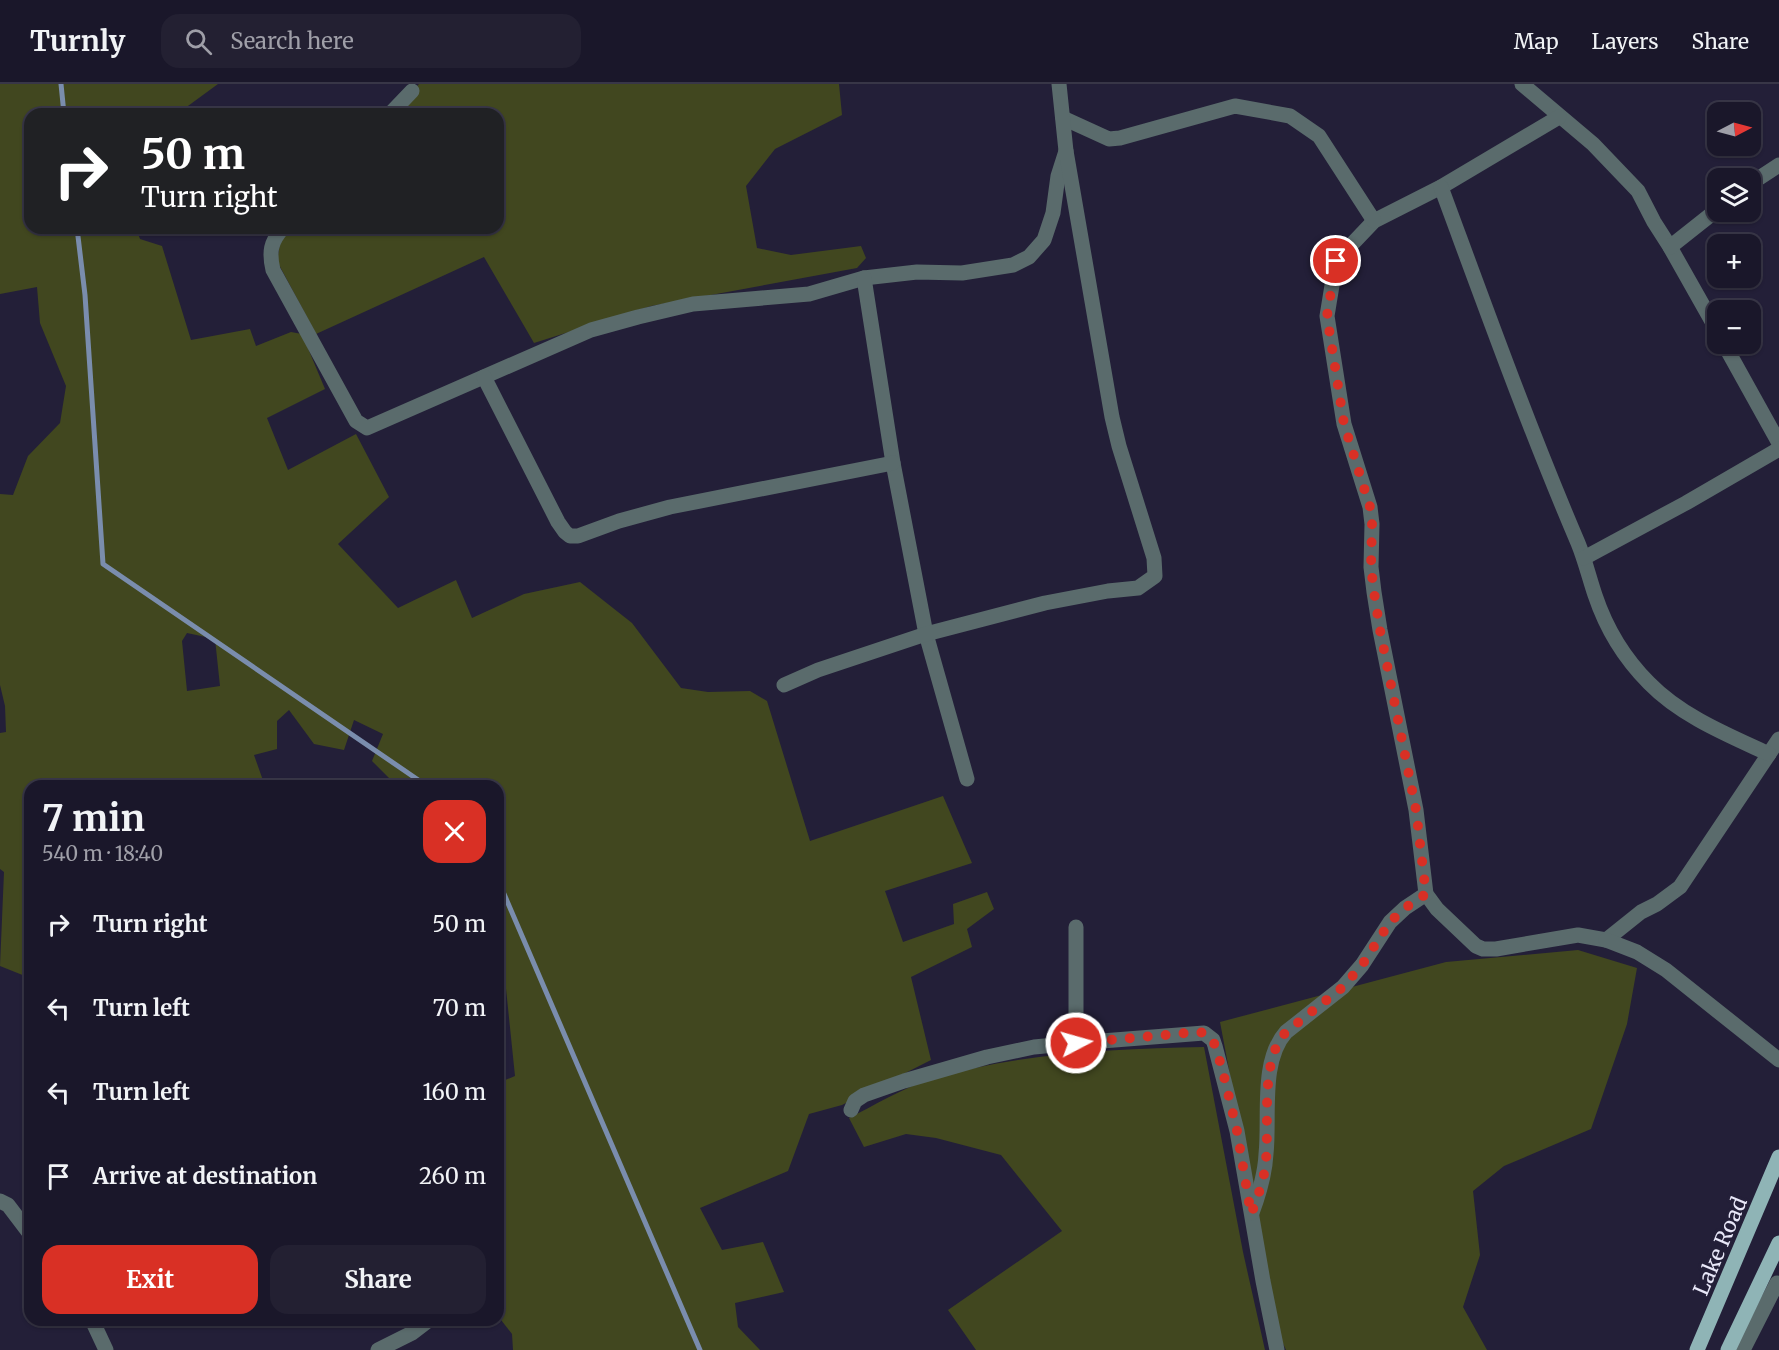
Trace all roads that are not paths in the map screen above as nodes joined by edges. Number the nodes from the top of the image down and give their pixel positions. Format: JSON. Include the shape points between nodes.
{"nodes":[{"id":1,"x":1059,"y":84,"type":"edge"},
{"id":2,"x":1522,"y":84,"type":"edge"},
{"id":3,"x":412,"y":91,"type":"dead end"},
{"id":4,"x":396,"y":108,"type":"edge"},
{"id":5,"x":1560,"y":117,"type":"junction"},
{"id":6,"x":1063,"y":118,"type":"junction"},
{"id":7,"x":1066,"y":151,"type":"junction"},
{"id":8,"x":1779,"y":165,"type":"edge"},
{"id":9,"x":1761,"y":177,"type":"edge"},
{"id":10,"x":1441,"y":187,"type":"junction"},
{"id":11,"x":1707,"y":218,"type":"edge"},
{"id":12,"x":1374,"y":221,"type":"junction"},
{"id":13,"x":278,"y":234,"type":"edge"},
{"id":14,"x":1670,"y":247,"type":"junction"},
{"id":15,"x":864,"y":278,"type":"junction"},
{"id":16,"x":1707,"y":313,"type":"edge"},
{"id":17,"x":1730,"y":354,"type":"edge"},
{"id":18,"x":484,"y":377,"type":"junction"},
{"id":19,"x":1779,"y":443,"type":"edge"},
{"id":20,"x":1779,"y":449,"type":"edge"},
{"id":21,"x":893,"y":463,"type":"junction"},
{"id":22,"x":1584,"y":558,"type":"junction"},
{"id":23,"x":926,"y":634,"type":"junction"},
{"id":24,"x":784,"y":685,"type":"dead end"},
{"id":25,"x":1779,"y":739,"type":"edge"},
{"id":26,"x":1769,"y":754,"type":"junction"},
{"id":27,"x":967,"y":779,"type":"dead end"},
{"id":28,"x":1426,"y":894,"type":"junction"},
{"id":29,"x":1076,"y":927,"type":"dead end"},
{"id":30,"x":1606,"y":940,"type":"junction"},
{"id":31,"x":1076,"y":1043,"type":"junction"},
{"id":32,"x":1779,"y":1060,"type":"edge"},
{"id":33,"x":850,"y":1110,"type":"dead end"},
{"id":34,"x":1779,"y":1157,"type":"edge"},
{"id":35,"x":0,"y":1201,"type":"edge"},
{"id":36,"x":1251,"y":1214,"type":"junction"},
{"id":37,"x":24,"y":1226,"type":"edge"},
{"id":38,"x":1779,"y":1243,"type":"edge"},
{"id":39,"x":1774,"y":1280,"type":"edge"},
{"id":40,"x":95,"y":1326,"type":"edge"},
{"id":41,"x":421,"y":1326,"type":"edge"},
{"id":42,"x":106,"y":1350,"type":"edge"},
{"id":43,"x":378,"y":1350,"type":"edge"},
{"id":44,"x":1277,"y":1350,"type":"edge"},
{"id":45,"x":1697,"y":1350,"type":"edge"},
{"id":46,"x":1728,"y":1350,"type":"edge"},
{"id":47,"x":1743,"y":1350,"type":"edge"}],
"edges":[{"from":1,"to":6,"type":"street"},
{"from":2,"to":5,"type":"street"},
{"from":3,"to":4,"type":"street"},
{"from":5,"to":10,"type":"street"},
{"from":5,"to":14,"type":"street","via":[[1593,144],[1638,191]]},
{"from":6,"to":7,"type":"street"},
{"from":6,"to":12,"type":"street","via":[[1109,139],[1234,106],[1290,116],[1319,136]]},
{"from":7,"to":15,"type":"street","via":[[1044,240],[1029,257],[1013,265],[962,273],[917,272]]},
{"from":7,"to":23,"type":"street","via":[[1112,417],[1154,558],[1155,576],[1138,588],[1045,603]]},
{"from":8,"to":9,"type":"street"},
{"from":10,"to":12,"type":"street"},
{"from":10,"to":22,"type":"street"},
{"from":11,"to":14,"type":"street"},
{"from":12,"to":28,"type":"street","via":[[1336,261],[1327,316],[1344,424],[1370,507],[1374,592],[1416,810]]},
{"from":13,"to":18,"type":"street","via":[[269,253],[273,270],[356,421],[367,428]]},
{"from":14,"to":16,"type":"street"},
{"from":15,"to":18,"type":"street","via":[[809,294],[693,304],[638,317],[591,330]]},
{"from":15,"to":21,"type":"street"},
{"from":17,"to":19,"type":"street"},
{"from":18,"to":21,"type":"street","via":[[558,522],[570,536],[670,507]]},
{"from":20,"to":22,"type":"street"},
{"from":21,"to":23,"type":"street"},
{"from":22,"to":26,"type":"street","via":[[1609,630],[1648,682],[1699,720]]},
{"from":23,"to":24,"type":"street"},
{"from":23,"to":27,"type":"street"},
{"from":25,"to":26,"type":"street"},
{"from":26,"to":30,"type":"street","via":[[1680,887]]},
{"from":28,"to":30,"type":"street","via":[[1461,933],[1483,949],[1578,934]]},
{"from":28,"to":36,"type":"street","via":[[1390,922],[1343,987],[1278,1040],[1269,1074],[1265,1170]]},
{"from":29,"to":31,"type":"street"},
{"from":30,"to":32,"type":"street","via":[[1637,952],[1666,970]]},
{"from":31,"to":33,"type":"street","via":[[987,1057],[904,1081],[864,1095]]},
{"from":31,"to":36,"type":"street","via":[[1198,1032],[1209,1036],[1232,1106]]},
{"from":34,"to":45,"type":"main road","name":"Lake Road"},
{"from":35,"to":37,"type":"street","via":[[8,1205]]},
{"from":36,"to":44,"type":"street"},
{"from":38,"to":39,"type":"main road"},
{"from":39,"to":46,"type":"main road"},
{"from":39,"to":47,"type":"street"},
{"from":40,"to":42,"type":"street"},
{"from":41,"to":43,"type":"street"}]}
